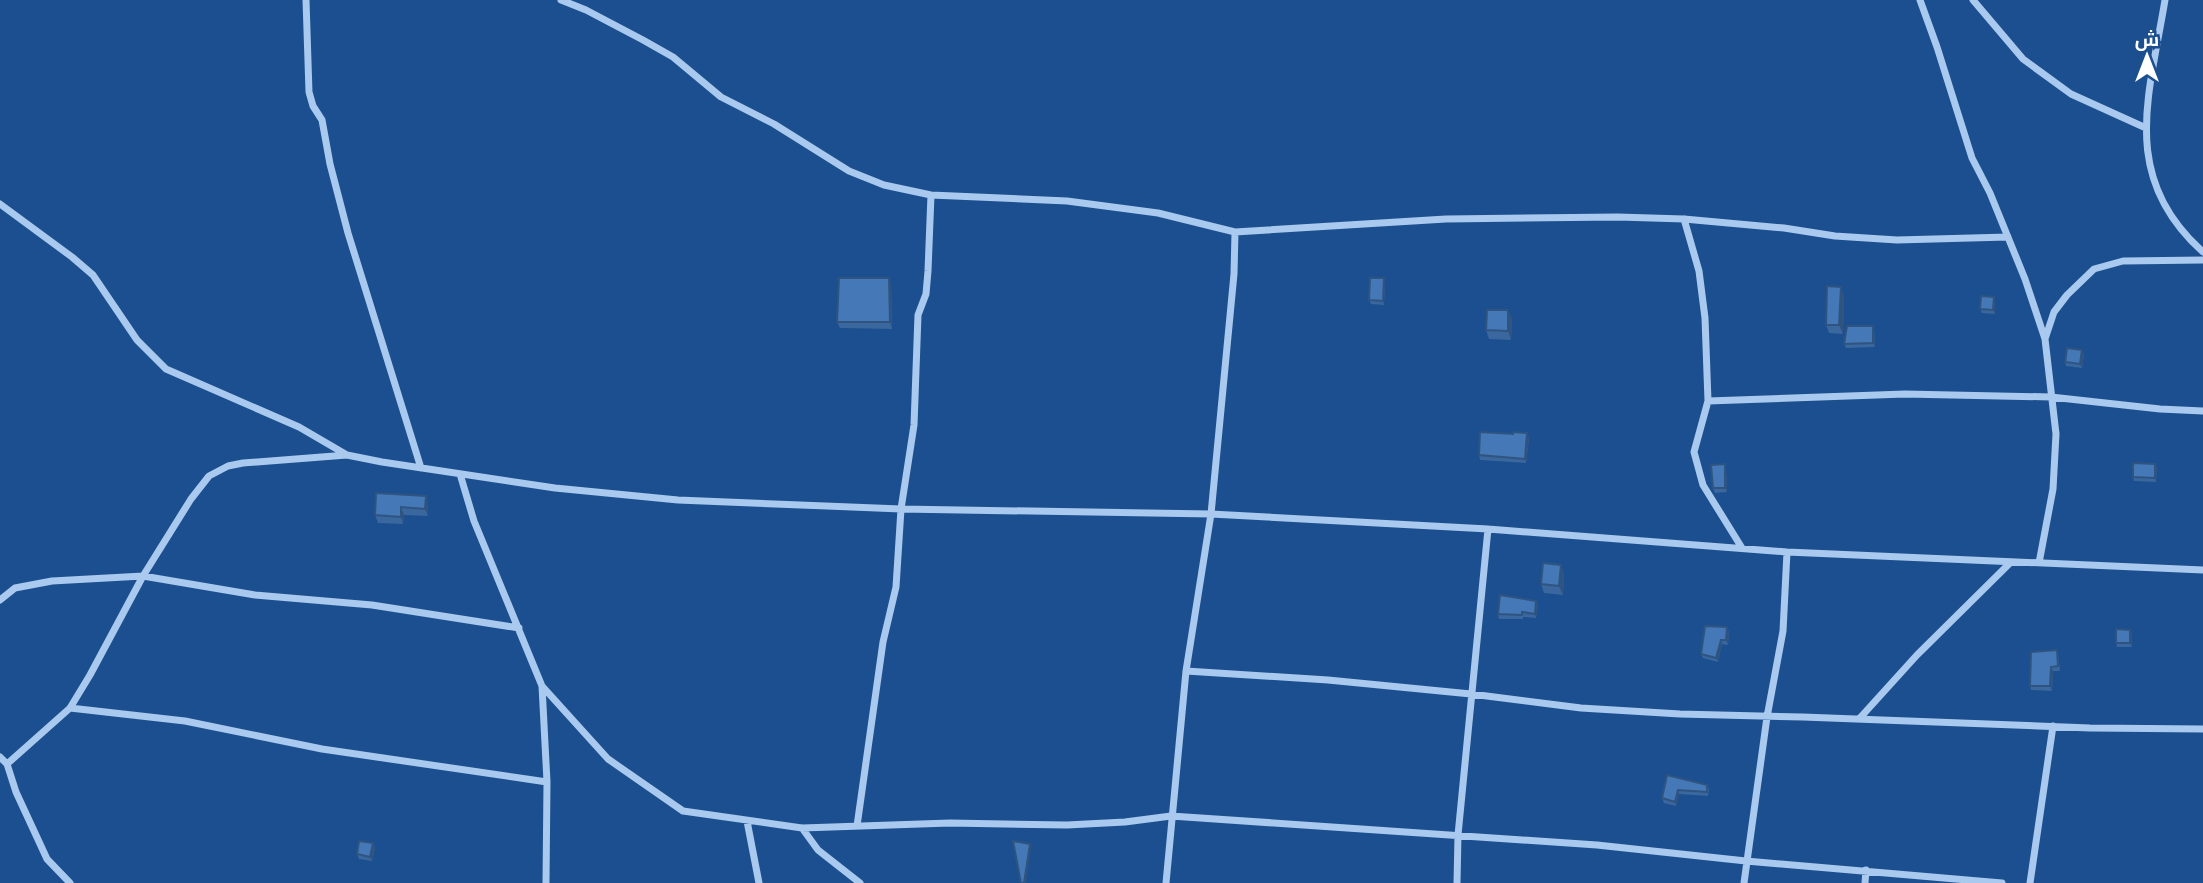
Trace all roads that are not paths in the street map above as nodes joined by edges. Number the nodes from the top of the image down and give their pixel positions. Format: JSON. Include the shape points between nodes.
{"nodes":[{"id":1,"x":306,"y":0,"type":"edge"},
{"id":2,"x":561,"y":0,"type":"edge"},
{"id":3,"x":1920,"y":0,"type":"edge"},
{"id":4,"x":1973,"y":0,"type":"edge"},
{"id":5,"x":2165,"y":0,"type":"edge"},
{"id":6,"x":2146,"y":128,"type":"junction"},
{"id":7,"x":931,"y":195,"type":"junction"},
{"id":8,"x":0,"y":204,"type":"edge"},
{"id":9,"x":1684,"y":219,"type":"junction"},
{"id":10,"x":1235,"y":232,"type":"junction"},
{"id":11,"x":2008,"y":237,"type":"junction"},
{"id":12,"x":2203,"y":251,"type":"edge"},
{"id":13,"x":2203,"y":260,"type":"edge"},
{"id":14,"x":2045,"y":339,"type":"junction"},
{"id":15,"x":2051,"y":397,"type":"junction"},
{"id":16,"x":1708,"y":401,"type":"junction"},
{"id":17,"x":2203,"y":411,"type":"edge"},
{"id":18,"x":347,"y":455,"type":"junction"},
{"id":19,"x":421,"y":468,"type":"junction"},
{"id":20,"x":460,"y":474,"type":"junction"},
{"id":21,"x":901,"y":509,"type":"junction"},
{"id":22,"x":1211,"y":514,"type":"junction"},
{"id":23,"x":1488,"y":529,"type":"junction"},
{"id":24,"x":1742,"y":548,"type":"junction"},
{"id":25,"x":1787,"y":552,"type":"junction"},
{"id":26,"x":2011,"y":562,"type":"junction"},
{"id":27,"x":2039,"y":563,"type":"junction"},
{"id":28,"x":2203,"y":570,"type":"edge"},
{"id":29,"x":143,"y":576,"type":"junction"},
{"id":30,"x":0,"y":600,"type":"edge"},
{"id":31,"x":519,"y":628,"type":"junction"},
{"id":32,"x":1186,"y":671,"type":"junction"},
{"id":33,"x":542,"y":686,"type":"junction"},
{"id":34,"x":1471,"y":694,"type":"junction"},
{"id":35,"x":70,"y":708,"type":"junction"},
{"id":36,"x":1767,"y":717,"type":"junction"},
{"id":37,"x":1859,"y":719,"type":"junction"},
{"id":38,"x":2053,"y":726,"type":"junction"},
{"id":39,"x":2203,"y":729,"type":"edge"},
{"id":40,"x":0,"y":757,"type":"edge"},
{"id":41,"x":8,"y":764,"type":"junction"},
{"id":42,"x":547,"y":782,"type":"junction"},
{"id":43,"x":1171,"y":816,"type":"junction"},
{"id":44,"x":747,"y":821,"type":"junction"},
{"id":45,"x":857,"y":826,"type":"junction"},
{"id":46,"x":802,"y":828,"type":"junction"},
{"id":47,"x":1458,"y":835,"type":"junction"},
{"id":48,"x":1746,"y":861,"type":"junction"},
{"id":49,"x":1866,"y":870,"type":"junction"},
{"id":50,"x":70,"y":883,"type":"edge"},
{"id":51,"x":546,"y":883,"type":"edge"},
{"id":52,"x":759,"y":883,"type":"edge"},
{"id":53,"x":860,"y":883,"type":"edge"},
{"id":54,"x":1166,"y":883,"type":"edge"},
{"id":55,"x":1457,"y":883,"type":"edge"},
{"id":56,"x":1744,"y":883,"type":"edge"},
{"id":57,"x":1865,"y":883,"type":"edge"},
{"id":58,"x":2002,"y":883,"type":"edge"},
{"id":59,"x":2030,"y":883,"type":"edge"}],
"edges":[{"from":1,"to":19,"type":"street","via":[[309,92],[322,120],[348,233]]},
{"from":2,"to":7,"type":"street","via":[[673,57],[721,97],[849,171],[884,185]]},
{"from":3,"to":11,"type":"street","via":[[1972,158]]},
{"from":4,"to":6,"type":"street","via":[[2023,59],[2071,94]]},
{"from":5,"to":6,"type":"street"},
{"from":6,"to":12,"type":"street","via":[[2154,182],[2167,212]]},
{"from":7,"to":10,"type":"street","via":[[1067,201],[1158,213]]},
{"from":7,"to":21,"type":"street","via":[[926,294],[918,315],[914,425]]},
{"from":8,"to":18,"type":"street","via":[[93,275],[137,340],[166,369],[299,427]]},
{"from":9,"to":10,"type":"street","via":[[1446,219]]},
{"from":9,"to":11,"type":"street","via":[[1897,240]]},
{"from":9,"to":16,"type":"street","via":[[1699,271]]},
{"from":10,"to":22,"type":"street"},
{"from":11,"to":14,"type":"street"},
{"from":13,"to":14,"type":"street","via":[[2123,261],[2094,269],[2054,312]]},
{"from":14,"to":15,"type":"street"},
{"from":15,"to":16,"type":"street","via":[[1905,394]]},
{"from":15,"to":17,"type":"street"},
{"from":15,"to":27,"type":"street","via":[[2056,434],[2053,489]]},
{"from":16,"to":24,"type":"street","via":[[1694,452],[1703,485]]},
{"from":18,"to":19,"type":"street"},
{"from":18,"to":29,"type":"street","via":[[243,463],[209,476]]},
{"from":19,"to":20,"type":"street"},
{"from":20,"to":21,"type":"street","via":[[678,500]]},
{"from":20,"to":31,"type":"street","via":[[474,521]]},
{"from":21,"to":22,"type":"street"},
{"from":21,"to":45,"type":"street","via":[[896,587],[883,642]]},
{"from":22,"to":23,"type":"street"},
{"from":22,"to":32,"type":"street"},
{"from":23,"to":24,"type":"street"},
{"from":23,"to":34,"type":"street"},
{"from":24,"to":25,"type":"street"},
{"from":25,"to":26,"type":"street"},
{"from":25,"to":36,"type":"street","via":[[1783,632]]},
{"from":26,"to":27,"type":"street"},
{"from":26,"to":37,"type":"street"},
{"from":27,"to":28,"type":"street"},
{"from":29,"to":30,"type":"street","via":[[52,581],[15,588]]},
{"from":29,"to":31,"type":"street"},
{"from":29,"to":35,"type":"street"},
{"from":31,"to":33,"type":"street"},
{"from":32,"to":34,"type":"street"},
{"from":32,"to":43,"type":"street"},
{"from":33,"to":42,"type":"street"},
{"from":33,"to":44,"type":"street","via":[[608,759],[683,811]]},
{"from":34,"to":36,"type":"street","via":[[1581,708]]},
{"from":34,"to":47,"type":"street"},
{"from":35,"to":41,"type":"street"},
{"from":35,"to":42,"type":"street","via":[[185,721],[322,749]]},
{"from":36,"to":37,"type":"street"},
{"from":36,"to":48,"type":"street"},
{"from":37,"to":38,"type":"street"},
{"from":38,"to":39,"type":"street"},
{"from":38,"to":59,"type":"street"},
{"from":40,"to":41,"type":"street"},
{"from":41,"to":50,"type":"street","via":[[47,859]]},
{"from":42,"to":51,"type":"street"},
{"from":43,"to":45,"type":"street","via":[[1079,824]]},
{"from":43,"to":47,"type":"street"},
{"from":43,"to":54,"type":"street"},
{"from":44,"to":46,"type":"street"},
{"from":44,"to":52,"type":"street"},
{"from":45,"to":46,"type":"street"},
{"from":46,"to":53,"type":"street","via":[[818,850]]},
{"from":47,"to":48,"type":"street"},
{"from":47,"to":55,"type":"street"},
{"from":48,"to":49,"type":"street"},
{"from":48,"to":56,"type":"street"},
{"from":49,"to":57,"type":"street"},
{"from":49,"to":58,"type":"street"}]}
